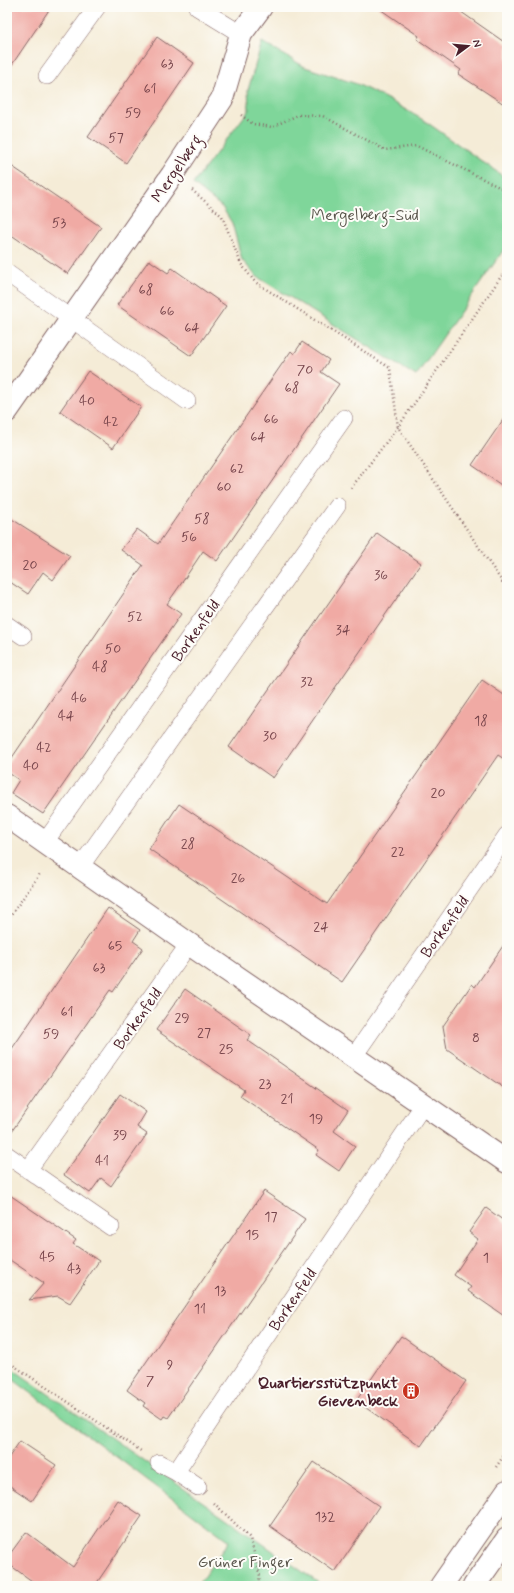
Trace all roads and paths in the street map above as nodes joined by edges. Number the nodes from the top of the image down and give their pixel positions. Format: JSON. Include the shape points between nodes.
{"nodes":[{"id":1,"x":97,"y":7,"type":"edge"},
{"id":2,"x":197,"y":7,"type":"edge"},
{"id":3,"x":261,"y":7,"type":"edge"},
{"id":4,"x":242,"y":34,"type":"junction"},
{"id":5,"x":47,"y":76,"type":"dead end"},
{"id":6,"x":222,"y":99,"type":"junction"},
{"id":7,"x":172,"y":175,"type":"junction"},
{"id":8,"x":507,"y":191,"type":"edge"},
{"id":9,"x":507,"y":268,"type":"edge"},
{"id":10,"x":7,"y":273,"type":"edge"},
{"id":11,"x":70,"y":319,"type":"junction"},
{"id":12,"x":187,"y":401,"type":"dead end"},
{"id":13,"x":7,"y":411,"type":"edge"},
{"id":14,"x":344,"y":418,"type":"dead end"},
{"id":15,"x":398,"y":427,"type":"junction"},
{"id":16,"x":338,"y":506,"type":"joint"},
{"id":17,"x":507,"y":589,"type":"edge"},
{"id":18,"x":7,"y":625,"type":"edge"},
{"id":19,"x":23,"y":636,"type":"dead end"},
{"id":20,"x":7,"y":816,"type":"edge"},
{"id":21,"x":507,"y":835,"type":"edge"},
{"id":22,"x":51,"y":846,"type":"junction"},
{"id":23,"x":80,"y":867,"type":"junction"},
{"id":24,"x":7,"y":921,"type":"edge"},
{"id":25,"x":189,"y":944,"type":"junction"},
{"id":26,"x":354,"y":1056,"type":"junction"},
{"id":27,"x":424,"y":1104,"type":"junction"},
{"id":28,"x":7,"y":1155,"type":"edge"},
{"id":29,"x":507,"y":1162,"type":"edge"},
{"id":30,"x":28,"y":1170,"type":"junction"},
{"id":31,"x":111,"y":1227,"type":"dead end"},
{"id":32,"x":7,"y":1361,"type":"edge"},
{"id":33,"x":159,"y":1463,"type":"joint"},
{"id":34,"x":176,"y":1472,"type":"junction"},
{"id":35,"x":198,"y":1487,"type":"joint"},
{"id":36,"x":507,"y":1491,"type":"edge"},
{"id":37,"x":507,"y":1539,"type":"edge"},
{"id":38,"x":258,"y":1586,"type":"edge"},
{"id":39,"x":441,"y":1586,"type":"edge"},
{"id":40,"x":474,"y":1586,"type":"edge"}],
"edges":[{"from":1,"to":5,"type":"lane"},
{"from":2,"to":4,"type":"lane"},
{"from":3,"to":4,"type":"street","name":"Mergelberg"},
{"from":4,"to":6,"type":"street","name":"Mergelberg"},
{"from":6,"to":7,"type":"street","name":"Mergelberg"},
{"from":6,"to":8,"type":"path","via":[[253,124],[272,127],[298,116],[323,116],[385,150],[417,146]]},
{"from":7,"to":11,"type":"street","name":"Mergelberg"},
{"from":7,"to":15,"type":"path","via":[[222,216],[241,264],[255,282],[390,368]]},
{"from":9,"to":15,"type":"path"},
{"from":10,"to":11,"type":"lane"},
{"from":11,"to":12,"type":"lane"},
{"from":11,"to":13,"type":"street","name":"Mergelberg"},
{"from":14,"to":22,"type":"lane","name":"Borkenfeld"},
{"from":15,"to":16,"type":"path"},
{"from":15,"to":17,"type":"path"},
{"from":16,"to":23,"type":"lane"},
{"from":18,"to":19,"type":"lane"},
{"from":20,"to":22,"type":"street"},
{"from":21,"to":26,"type":"lane","name":"Borkenfeld"},
{"from":22,"to":23,"type":"street"},
{"from":22,"to":24,"type":"path"},
{"from":23,"to":25,"type":"street"},
{"from":25,"to":26,"type":"street"},
{"from":25,"to":30,"type":"lane","name":"Borkenfeld"},
{"from":26,"to":27,"type":"street"},
{"from":27,"to":29,"type":"street"},
{"from":27,"to":34,"type":"lane","name":"Borkenfeld"},
{"from":28,"to":30,"type":"lane"},
{"from":30,"to":31,"type":"lane"},
{"from":32,"to":33,"type":"path"},
{"from":33,"to":34,"type":"lane"},
{"from":34,"to":35,"type":"lane"},
{"from":35,"to":38,"type":"path","via":[[250,1538],[260,1576]]},
{"from":36,"to":39,"type":"street"},
{"from":37,"to":40,"type":"street"}]}
